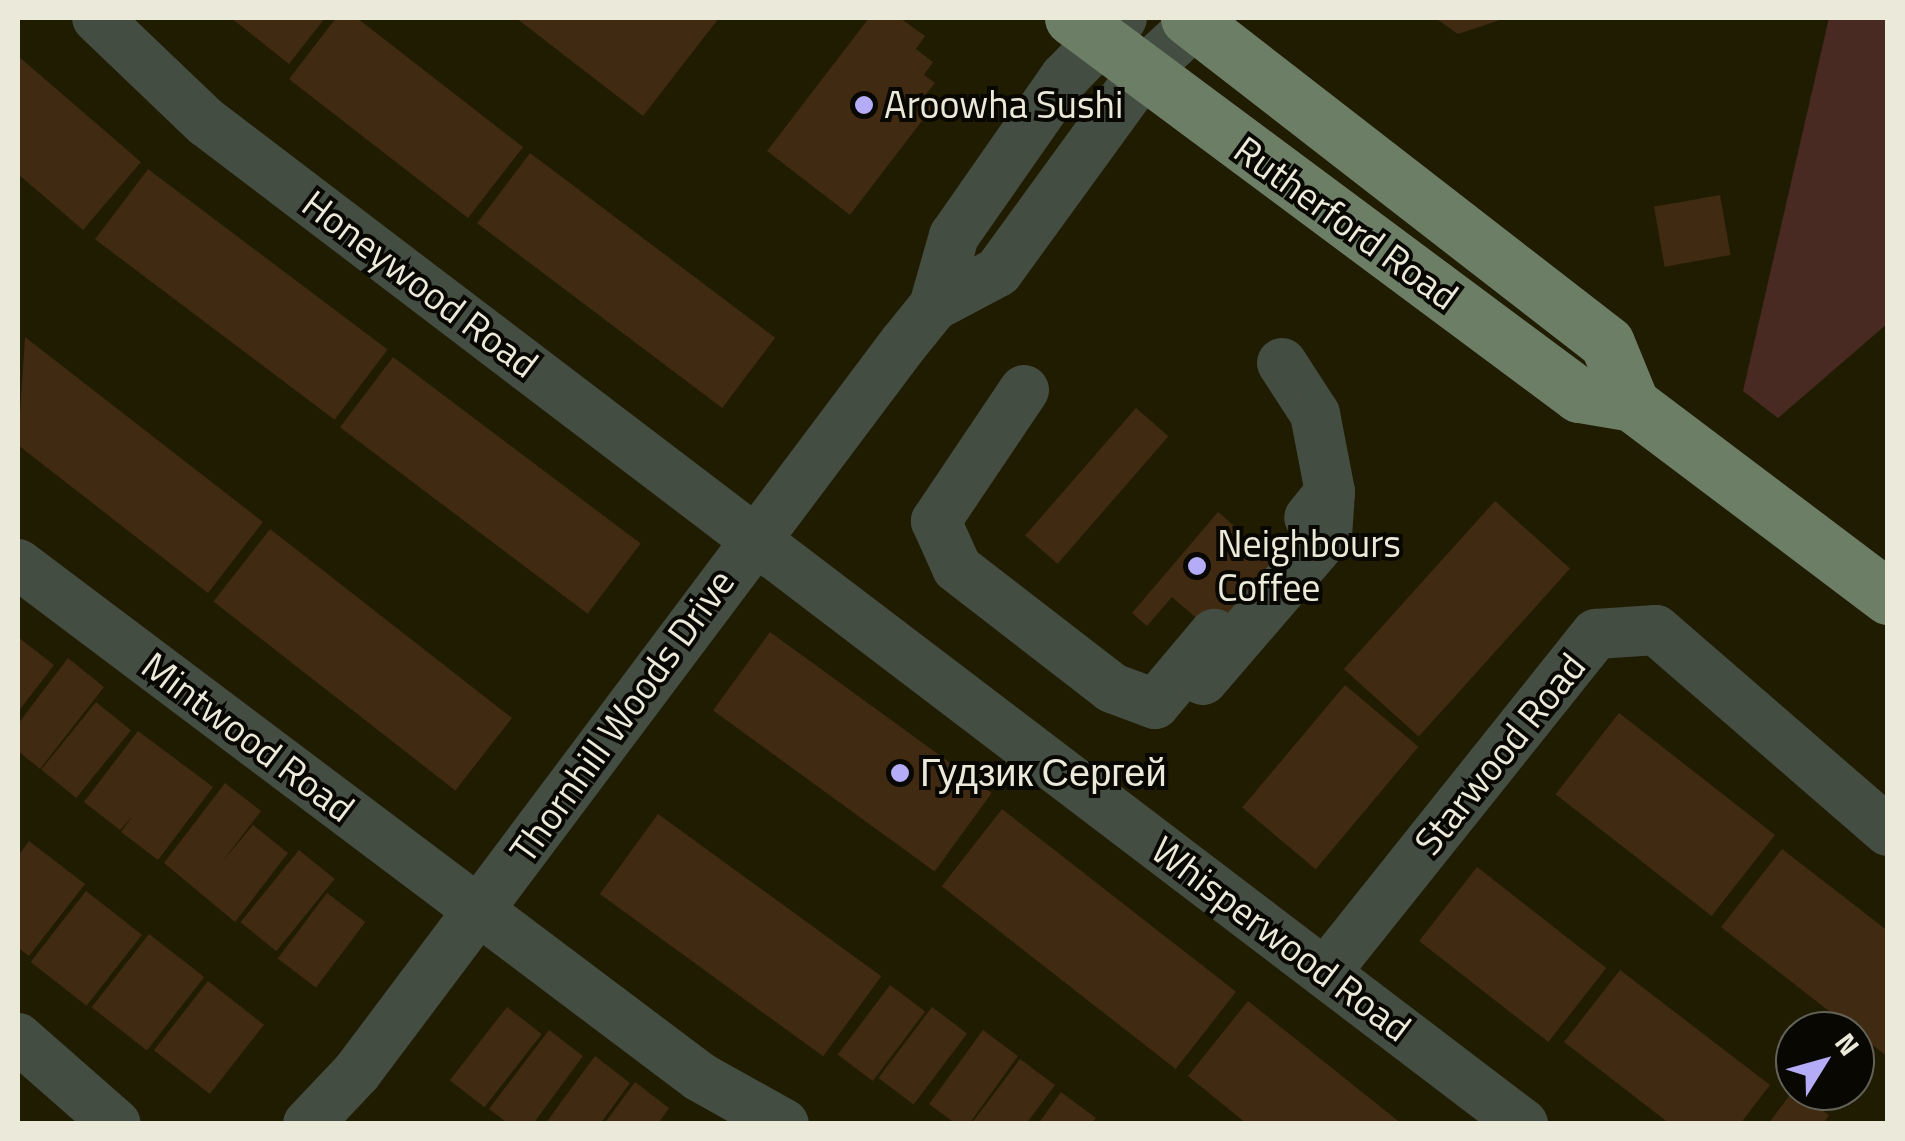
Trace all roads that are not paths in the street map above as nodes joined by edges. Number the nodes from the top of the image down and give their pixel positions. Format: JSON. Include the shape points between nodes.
{"nodes":[{"id":1,"x":98,"y":18,"type":"edge"},
{"id":2,"x":1195,"y":19,"type":"edge"},
{"id":3,"x":1110,"y":37,"type":"edge"},
{"id":4,"x":1282,"y":363,"type":"dead end"},
{"id":5,"x":1024,"y":390,"type":"dead end"},
{"id":6,"x":1632,"y":404,"type":"junction"},
{"id":7,"x":1330,"y":492,"type":"junction"},
{"id":8,"x":753,"y":537,"type":"junction"},
{"id":9,"x":1276,"y":562,"type":"dead end"},
{"id":10,"x":18,"y":564,"type":"edge"},
{"id":11,"x":1888,"y":597,"type":"edge"},
{"id":12,"x":1214,"y":634,"type":"dead end"},
{"id":13,"x":1155,"y":704,"type":"junction"},
{"id":14,"x":1888,"y":832,"type":"edge"},
{"id":15,"x":478,"y":910,"type":"junction"},
{"id":16,"x":1326,"y":973,"type":"junction"},
{"id":17,"x":18,"y":1038,"type":"edge"},
{"id":18,"x":116,"y":1124,"type":"edge"},
{"id":19,"x":308,"y":1124,"type":"edge"},
{"id":20,"x":784,"y":1124,"type":"edge"},
{"id":21,"x":1523,"y":1124,"type":"edge"}],
"edges":[{"from":1,"to":8,"type":"street","name":"Honeywood Road","via":[[206,122]]},
{"from":2,"to":3,"type":"street","name":"Thornhill Woods Drive"},
{"from":2,"to":6,"type":"main road","name":"Rutherford Road","via":[[1607,344]]},
{"from":3,"to":6,"type":"main road","name":"Rutherford Road","via":[[1579,395]]},
{"from":3,"to":8,"type":"street","name":"Thornhill Woods Drive","via":[[954,236],[934,306]]},
{"from":4,"to":7,"type":"street","via":[[1316,414]]},
{"from":5,"to":13,"type":"street","via":[[936,521],[958,568],[1112,688]]},
{"from":6,"to":11,"type":"main road","name":"Rutherford Road"},
{"from":7,"to":9,"type":"street"},
{"from":7,"to":13,"type":"street","via":[[1327,536],[1194,691]]},
{"from":8,"to":15,"type":"street","name":"Thornhill Woods Drive"},
{"from":8,"to":16,"type":"street","name":"Whisperwood Road"},
{"from":10,"to":15,"type":"street","name":"Mintwood Road"},
{"from":12,"to":13,"type":"street"},
{"from":14,"to":16,"type":"street","name":"Starwood Road","via":[[1656,630],[1596,634]]},
{"from":15,"to":19,"type":"street","name":"Thornhill Woods Drive"},
{"from":15,"to":20,"type":"street","name":"Mintwood Road","via":[[700,1076]]},
{"from":16,"to":21,"type":"street","name":"Whisperwood Road"},
{"from":17,"to":18,"type":"street"}]}
